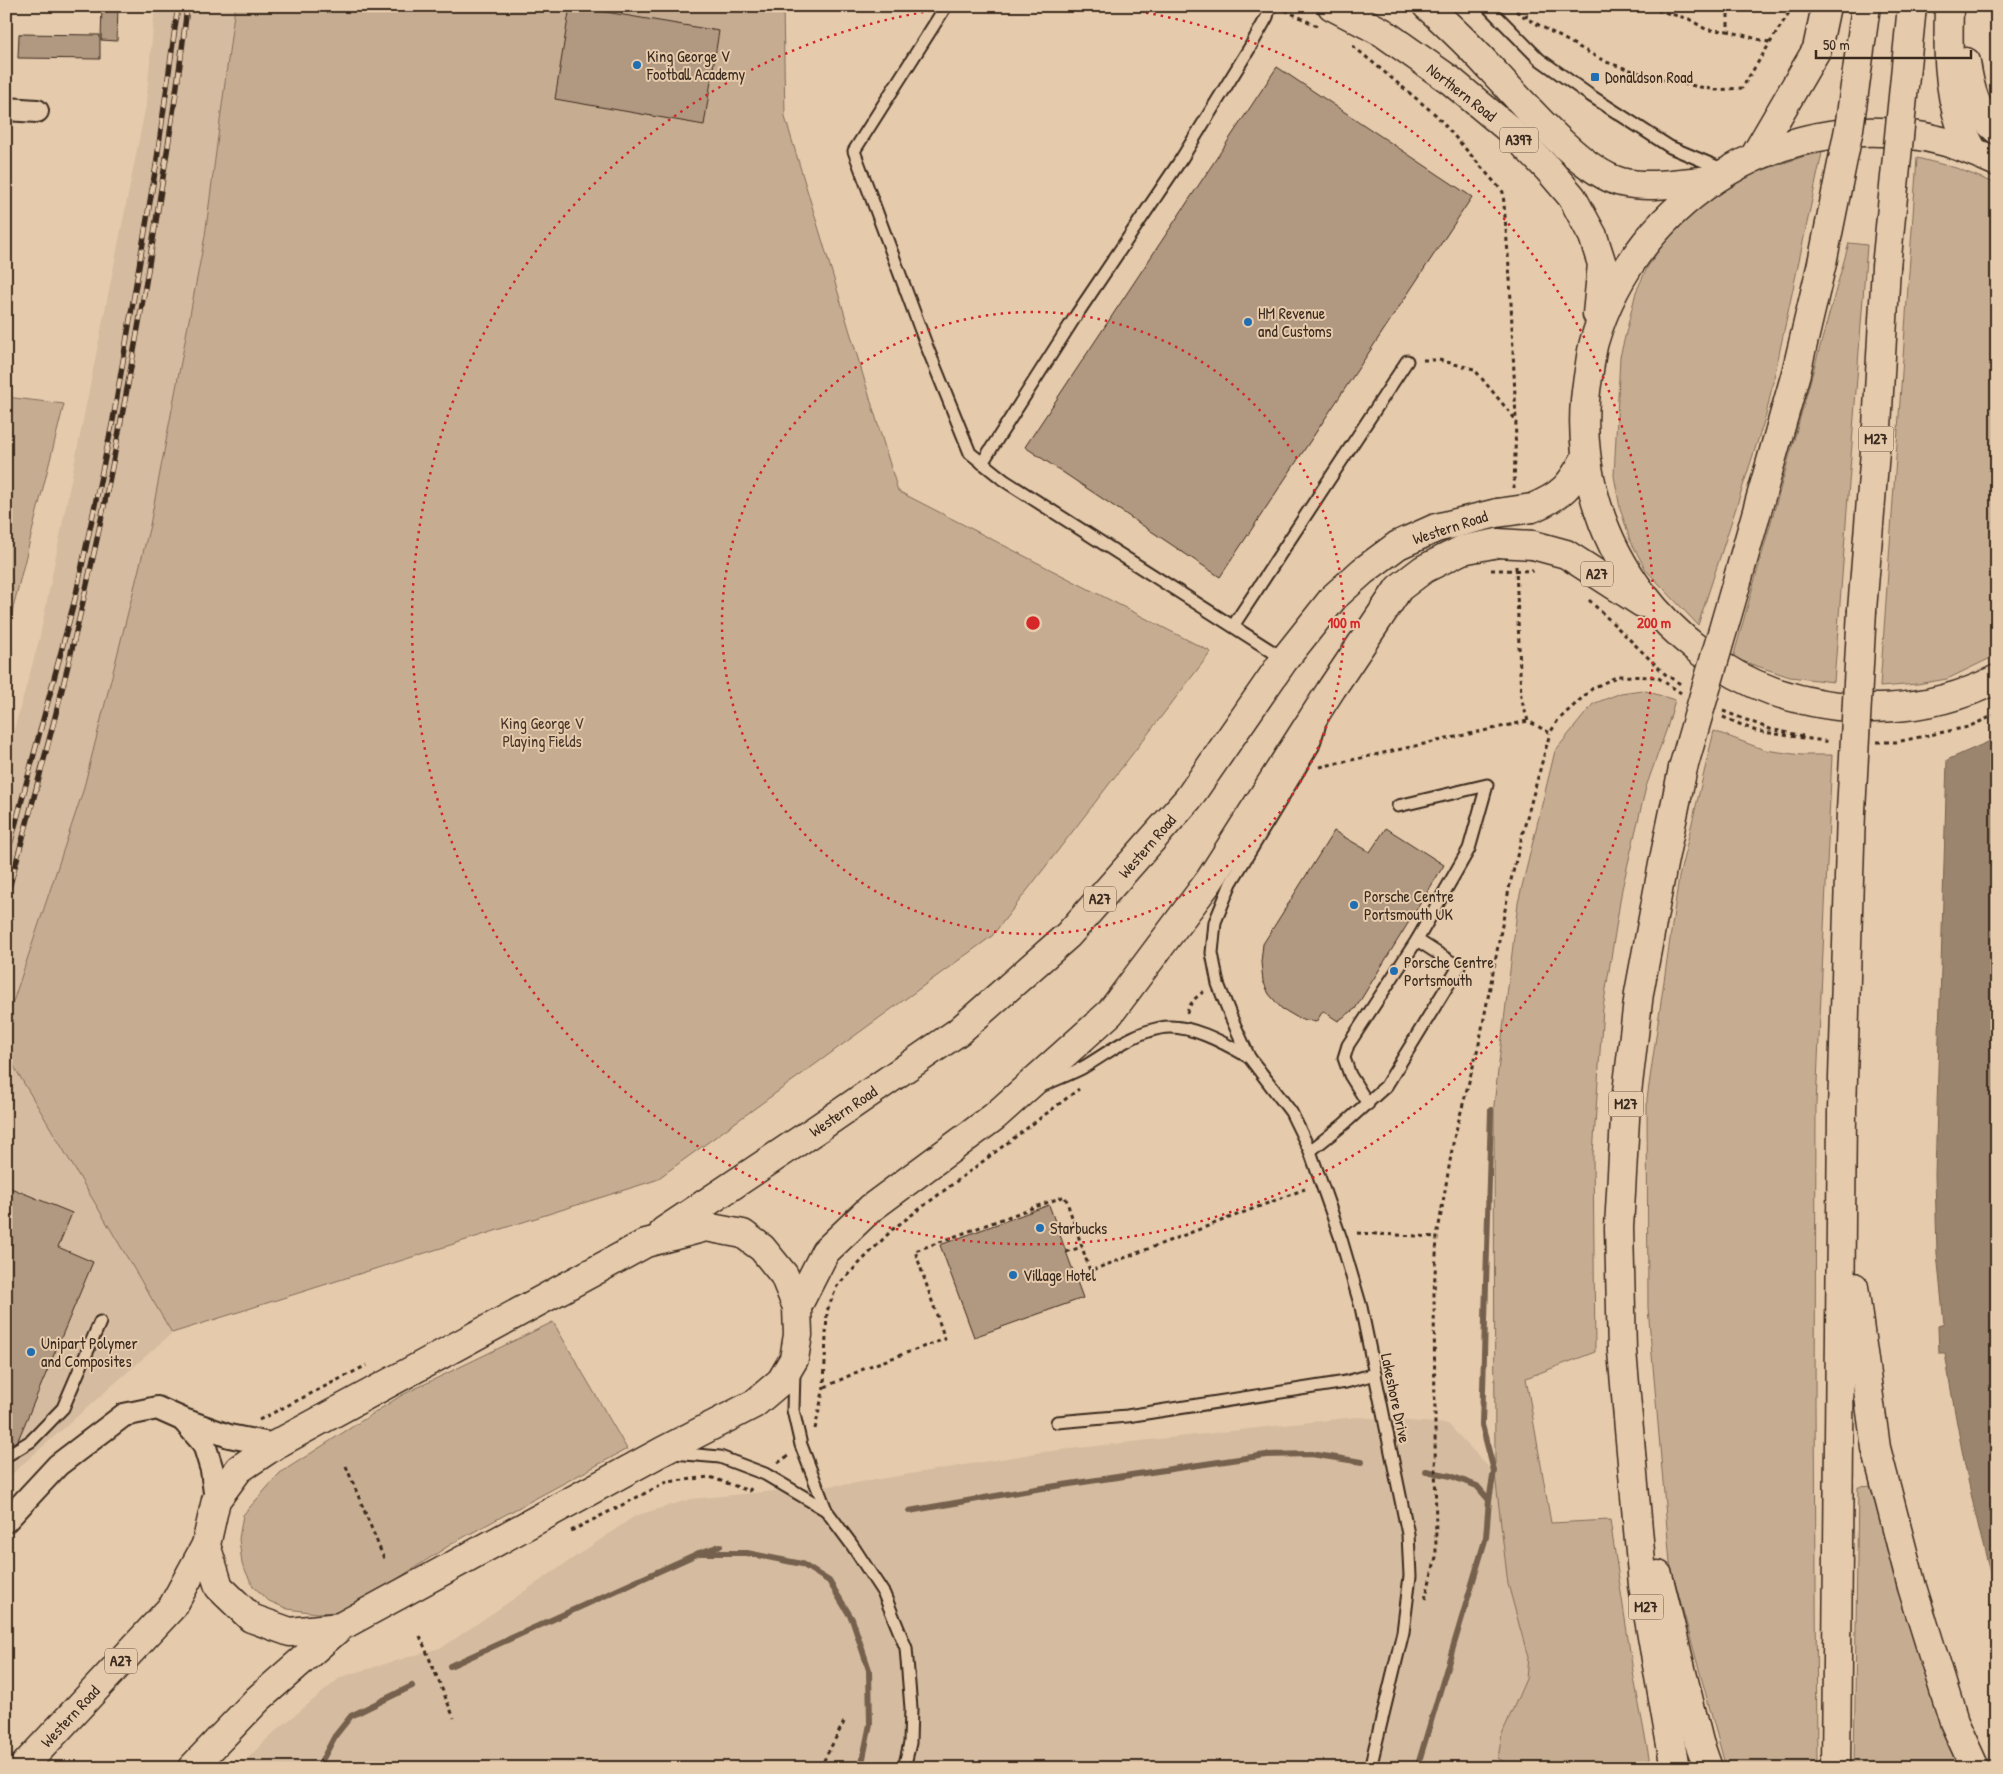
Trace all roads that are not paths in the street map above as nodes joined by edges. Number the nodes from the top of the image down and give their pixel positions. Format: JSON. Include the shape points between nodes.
{"nodes":[{"id":1,"x":946,"y":6,"type":"edge"},
{"id":2,"x":1270,"y":6,"type":"edge"},
{"id":3,"x":1427,"y":6,"type":"edge"},
{"id":4,"x":1487,"y":6,"type":"edge"},
{"id":5,"x":1826,"y":6,"type":"edge"},
{"id":6,"x":1866,"y":6,"type":"edge"},
{"id":7,"x":1912,"y":6,"type":"edge"},
{"id":8,"x":1949,"y":6,"type":"edge"},
{"id":9,"x":1961,"y":6,"type":"edge"},
{"id":10,"x":1328,"y":18,"type":"edge"},
{"id":11,"x":6,"y":109,"type":"edge"},
{"id":12,"x":37,"y":111,"type":"dead end"},
{"id":13,"x":1997,"y":130,"type":"edge"},
{"id":14,"x":1985,"y":156,"type":"edge"},
{"id":15,"x":1754,"y":157,"type":"junction"},
{"id":16,"x":1720,"y":175,"type":"junction"},
{"id":17,"x":1594,"y":343,"type":"junction"},
{"id":18,"x":1407,"y":361,"type":"road end"},
{"id":19,"x":1586,"y":457,"type":"junction"},
{"id":20,"x":982,"y":463,"type":"junction"},
{"id":21,"x":1656,"y":612,"type":"junction"},
{"id":22,"x":1233,"y":626,"type":"junction"},
{"id":23,"x":1284,"y":660,"type":"junction"},
{"id":24,"x":1997,"y":679,"type":"edge"},
{"id":25,"x":1332,"y":688,"type":"junction"},
{"id":26,"x":1398,"y":806,"type":"dead end"},
{"id":27,"x":1417,"y":940,"type":"junction"},
{"id":28,"x":1249,"y":1057,"type":"junction"},
{"id":29,"x":1018,"y":1096,"type":"junction"},
{"id":30,"x":1368,"y":1104,"type":"junction"},
{"id":31,"x":1842,"y":1111,"type":"junction"},
{"id":32,"x":1310,"y":1150,"type":"junction"},
{"id":33,"x":646,"y":1242,"type":"junction"},
{"id":34,"x":797,"y":1307,"type":"junction"},
{"id":35,"x":100,"y":1322,"type":"dead end"},
{"id":36,"x":794,"y":1359,"type":"junction"},
{"id":37,"x":1375,"y":1374,"type":"junction"},
{"id":38,"x":184,"y":1420,"type":"junction"},
{"id":39,"x":1057,"y":1422,"type":"dead end"},
{"id":40,"x":1630,"y":1444,"type":"junction"},
{"id":41,"x":275,"y":1445,"type":"junction"},
{"id":42,"x":661,"y":1452,"type":"junction"},
{"id":43,"x":6,"y":1456,"type":"edge"},
{"id":44,"x":216,"y":1500,"type":"junction"},
{"id":45,"x":826,"y":1510,"type":"junction"},
{"id":46,"x":6,"y":1521,"type":"edge"},
{"id":47,"x":206,"y":1545,"type":"junction"},
{"id":48,"x":340,"y":1627,"type":"junction"},
{"id":49,"x":22,"y":1768,"type":"edge"},
{"id":50,"x":192,"y":1768,"type":"edge"},
{"id":51,"x":904,"y":1768,"type":"edge"},
{"id":52,"x":1370,"y":1768,"type":"edge"},
{"id":53,"x":1674,"y":1768,"type":"edge"},
{"id":54,"x":1708,"y":1768,"type":"edge"},
{"id":55,"x":1836,"y":1768,"type":"edge"},
{"id":56,"x":1975,"y":1768,"type":"edge"}],
"edges":[{"from":1,"to":20,"type":"lane","via":[[854,151],[970,453]]},
{"from":2,"to":20,"type":"lane","via":[[1267,17],[1182,158]]},
{"from":3,"to":16,"type":"main road","name":"Northern Road","number":"A397","via":[[1463,39],[1548,129],[1599,173],[1621,182],[1644,184]]},
{"from":4,"to":16,"type":"lane","via":[[1539,59],[1670,147]]},
{"from":5,"to":15,"type":"main road","via":[[1817,50]]},
{"from":6,"to":40,"type":"main road","number":"M27","bridge":true,"via":[[1849,129],[1822,263],[1796,373],[1683,768],[1639,993],[1626,1100],[1619,1228],[1622,1351]]},
{"from":7,"to":31,"type":"main road","number":"M27","bridge":true,"via":[[1886,267],[1862,610],[1851,811]]},
{"from":8,"to":14,"type":"main road","via":[[1948,53],[1953,94],[1961,127]]},
{"from":9,"to":13,"type":"main road","via":[[1971,92],[1981,115]]},
{"from":10,"to":17,"type":"main road","name":"Northern Road","number":"A397","via":[[1382,32],[1450,80],[1510,130],[1572,197],[1593,236],[1602,264]]},
{"from":11,"to":12,"type":"street"},
{"from":14,"to":15,"type":"main road","via":[[1941,141],[1869,132],[1802,140]]},
{"from":15,"to":16,"type":"main road"},
{"from":16,"to":17,"type":"main road","via":[[1667,217],[1637,253],[1615,289]]},
{"from":17,"to":19,"type":"main road","via":[[1584,399]]},
{"from":18,"to":22,"type":"lane"},
{"from":19,"to":21,"type":"main road","via":[[1590,481],[1608,536],[1627,573]]},
{"from":19,"to":23,"type":"main road","name":"Western Road","number":"A27","bridge":true,"via":[[1572,483],[1553,500],[1523,499],[1497,513],[1436,528],[1398,545],[1334,597]]},
{"from":20,"to":22,"type":"lane","via":[[1005,482]]},
{"from":21,"to":24,"type":"main road","via":[[1710,660],[1740,677],[1794,698],[1829,705],[1860,708],[1906,706],[1952,697]]},
{"from":21,"to":25,"type":"main road","name":"Western Road","number":"A27","via":[[1566,554],[1520,555],[1462,550],[1424,569],[1399,588]]},
{"from":22,"to":23,"type":"lane"},
{"from":23,"to":33,"type":"main road","name":"Western Road","number":"A27","via":[[1188,799],[1068,935],[958,1032]]},
{"from":25,"to":28,"type":"lane","via":[[1313,747],[1231,883],[1215,922],[1212,953],[1218,984]]},
{"from":25,"to":29,"type":"main road","name":"Western Road","number":"A27","via":[[1210,881],[1110,1013]]},
{"from":26,"to":27,"type":"lane","via":[[1488,785],[1470,849]]},
{"from":27,"to":30,"type":"lane","via":[[1348,1045],[1344,1058],[1350,1075]]},
{"from":27,"to":30,"type":"lane","via":[[1459,968],[1386,1086]]},
{"from":28,"to":29,"type":"lane","via":[[1214,1037],[1161,1027],[1123,1041],[1082,1068]]},
{"from":28,"to":32,"type":"lane","name":"Lakeshore Drive","via":[[1291,1112]]},
{"from":29,"to":34,"type":"main road","name":"Western Road","number":"A27","via":[[871,1208],[825,1252]]},
{"from":30,"to":32,"type":"lane"},
{"from":31,"to":55,"type":"main road","number":"M27"},
{"from":31,"to":56,"type":"main road","via":[[1854,1288],[1876,1448],[1914,1596],[1954,1722]]},
{"from":32,"to":37,"type":"lane","name":"Lakeshore Drive","via":[[1361,1307]]},
{"from":33,"to":34,"type":"main road","via":[[706,1227],[743,1234],[762,1248],[784,1276]]},
{"from":33,"to":41,"type":"main road"},
{"from":34,"to":36,"type":"main road","via":[[798,1335]]},
{"from":35,"to":43,"type":"lane","via":[[63,1408],[31,1441]]},
{"from":36,"to":42,"type":"main road","via":[[781,1381],[754,1404]]},
{"from":36,"to":45,"type":"lane","via":[[793,1410],[801,1445]]},
{"from":37,"to":39,"type":"lane","via":[[1127,1416]]},
{"from":37,"to":52,"type":"lane","name":"Lakeshore Drive","via":[[1408,1534],[1410,1576],[1403,1632]]},
{"from":38,"to":41,"type":"street","via":[[229,1436]]},
{"from":38,"to":44,"type":"street","via":[[204,1444]]},
{"from":38,"to":46,"type":"street","via":[[157,1408],[124,1415],[58,1465]]},
{"from":40,"to":53,"type":"main road","number":"M27","via":[[1642,1585]]},
{"from":40,"to":54,"type":"main road","via":[[1662,1593]]},
{"from":41,"to":44,"type":"main road","via":[[239,1469]]},
{"from":42,"to":45,"type":"lane","via":[[720,1457],[765,1474]]},
{"from":42,"to":48,"type":"main road"},
{"from":44,"to":47,"type":"main road","name":"Western Road"},
{"from":45,"to":51,"type":"lane","via":[[884,1594],[906,1648],[911,1708],[910,1744]]},
{"from":47,"to":48,"type":"main road","via":[[220,1587],[251,1618],[290,1632]]},
{"from":47,"to":49,"type":"main road","name":"Western Road","number":"A27","via":[[173,1606]]},
{"from":48,"to":50,"type":"main road","via":[[258,1699]]}]}
